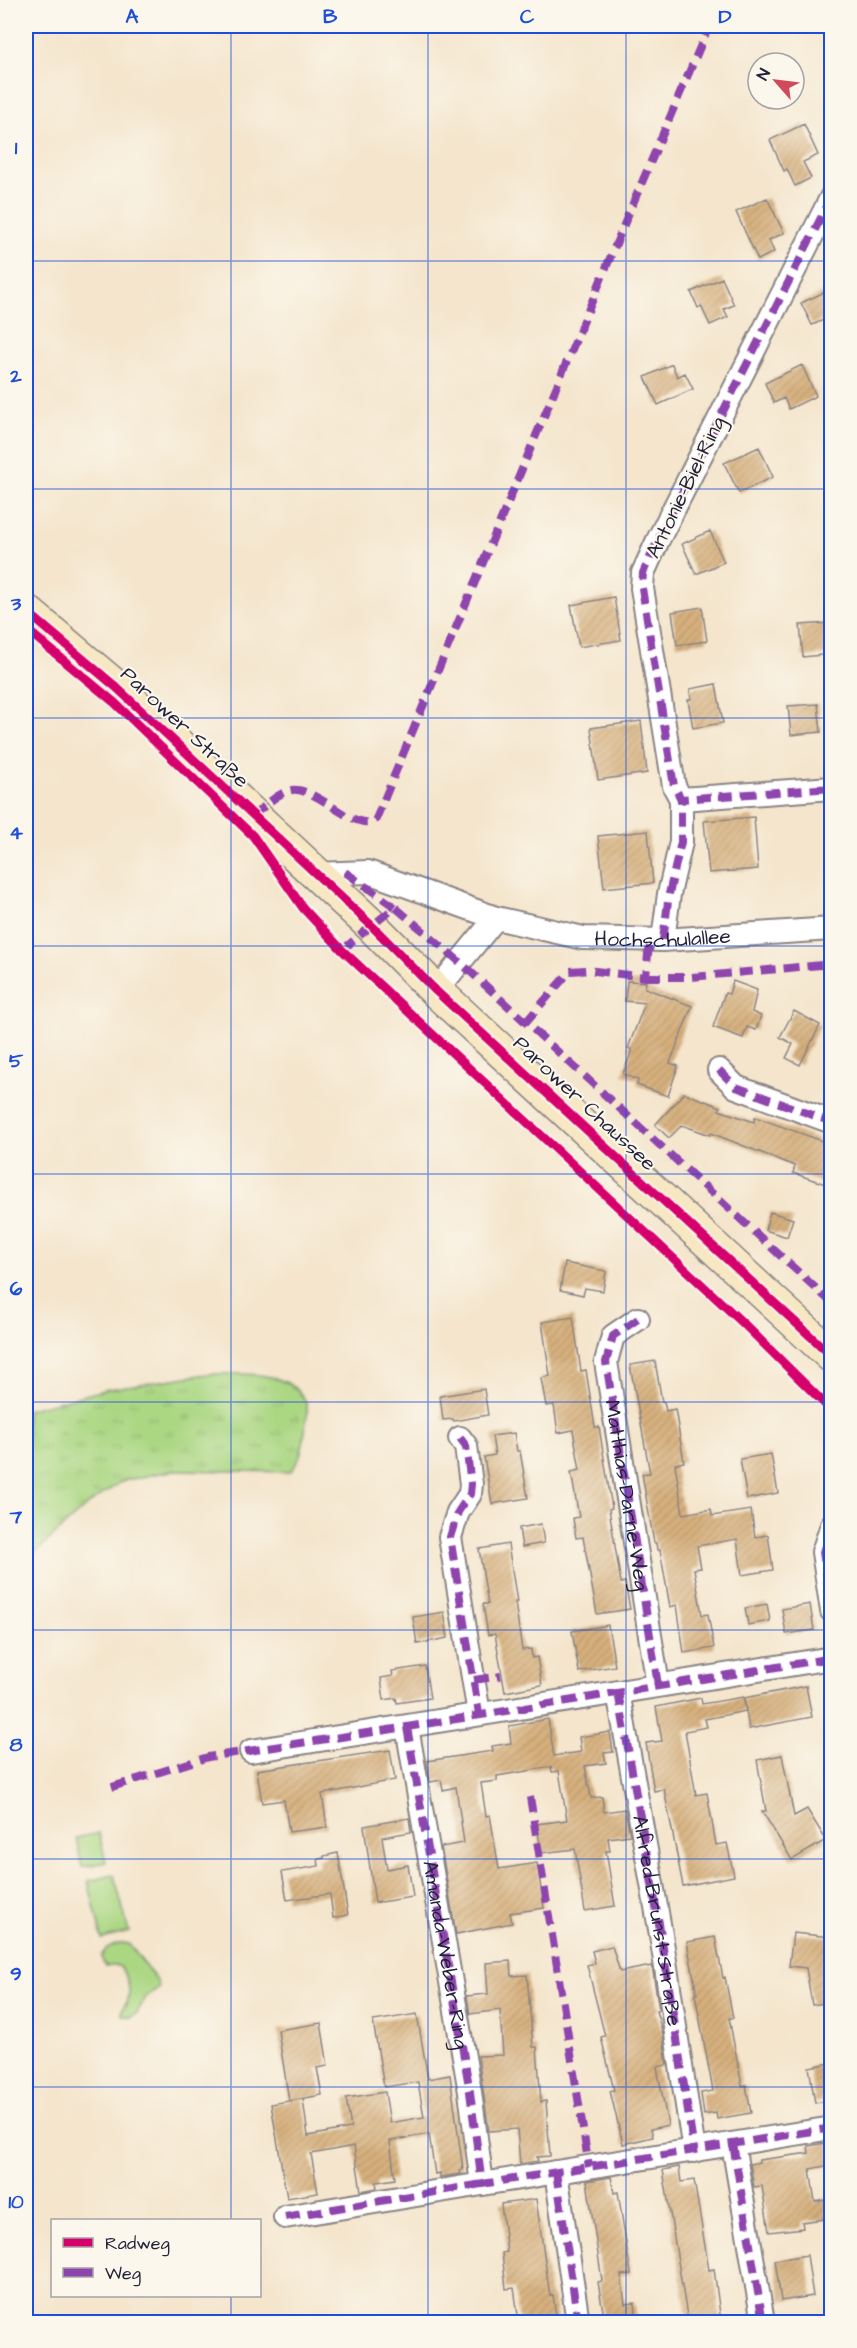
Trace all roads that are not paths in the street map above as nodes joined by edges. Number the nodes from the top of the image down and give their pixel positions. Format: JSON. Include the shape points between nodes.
{"nodes":[{"id":1,"x":831,"y":196,"type":"edge"},
{"id":2,"x":26,"y":611,"type":"edge"},
{"id":3,"x":831,"y":788,"type":"edge"},
{"id":4,"x":681,"y":799,"type":"junction"},
{"id":5,"x":315,"y":874,"type":"junction"},
{"id":6,"x":496,"y":918,"type":"junction"},
{"id":7,"x":831,"y":929,"type":"edge"},
{"id":8,"x":663,"y":940,"type":"junction"},
{"id":9,"x":436,"y":991,"type":"junction"},
{"id":10,"x":718,"y":1070,"type":"dead end"},
{"id":11,"x":831,"y":1122,"type":"edge"},
{"id":12,"x":638,"y":1319,"type":"dead end"},
{"id":13,"x":831,"y":1356,"type":"edge"},
{"id":14,"x":460,"y":1438,"type":"dead end"},
{"id":15,"x":831,"y":1525,"type":"edge"},
{"id":16,"x":831,"y":1611,"type":"edge"},
{"id":17,"x":831,"y":1658,"type":"edge"},
{"id":18,"x":658,"y":1685,"type":"junction"},
{"id":19,"x":618,"y":1692,"type":"junction"},
{"id":20,"x":479,"y":1714,"type":"junction"},
{"id":21,"x":407,"y":1727,"type":"junction"},
{"id":22,"x":251,"y":1751,"type":"dead end"},
{"id":23,"x":831,"y":2128,"type":"edge"},
{"id":24,"x":733,"y":2144,"type":"junction"},
{"id":25,"x":694,"y":2151,"type":"junction"},
{"id":26,"x":556,"y":2172,"type":"junction"},
{"id":27,"x":482,"y":2184,"type":"junction"},
{"id":28,"x":285,"y":2217,"type":"dead end"},
{"id":29,"x":578,"y":2322,"type":"edge"},
{"id":30,"x":763,"y":2322,"type":"edge"}],
"edges":[{"from":1,"to":4,"type":"street","name":"Antonie-Biel-Ring","via":[[642,579],[674,786]]},
{"from":2,"to":5,"type":"street","name":"Parower Straße","via":[[116,687]]},
{"from":3,"to":4,"type":"street"},
{"from":4,"to":8,"type":"street","name":"Antonie-Biel-Ring","via":[[681,842]]},
{"from":5,"to":6,"type":"street","name":"Hochschulallee","via":[[369,872]]},
{"from":5,"to":9,"type":"street","name":"Parower Chaussee"},
{"from":6,"to":8,"type":"street","name":"Hochschulallee","via":[[583,938]]},
{"from":6,"to":9,"type":"street"},
{"from":7,"to":8,"type":"street","name":"Hochschulallee"},
{"from":9,"to":13,"type":"street","name":"Parower Chaussee"},
{"from":10,"to":11,"type":"street","via":[[736,1087]]},
{"from":12,"to":18,"type":"street","name":"Matthias-Darne-Weg","via":[[613,1336],[606,1362]]},
{"from":14,"to":20,"type":"street","via":[[466,1446],[470,1494],[458,1512],[450,1537]]},
{"from":15,"to":16,"type":"street","via":[[823,1552]]},
{"from":17,"to":18,"type":"street"},
{"from":18,"to":19,"type":"street"},
{"from":19,"to":20,"type":"street"},
{"from":19,"to":25,"type":"street","name":"Alfred-Brunst-Straße"},
{"from":20,"to":21,"type":"street"},
{"from":21,"to":22,"type":"street"},
{"from":21,"to":27,"type":"street","name":"Amanda-Weber-Ring"},
{"from":23,"to":24,"type":"street"},
{"from":24,"to":25,"type":"street"},
{"from":24,"to":30,"type":"street"},
{"from":25,"to":26,"type":"street"},
{"from":26,"to":27,"type":"street"},
{"from":26,"to":29,"type":"street"},
{"from":27,"to":28,"type":"street"}]}
